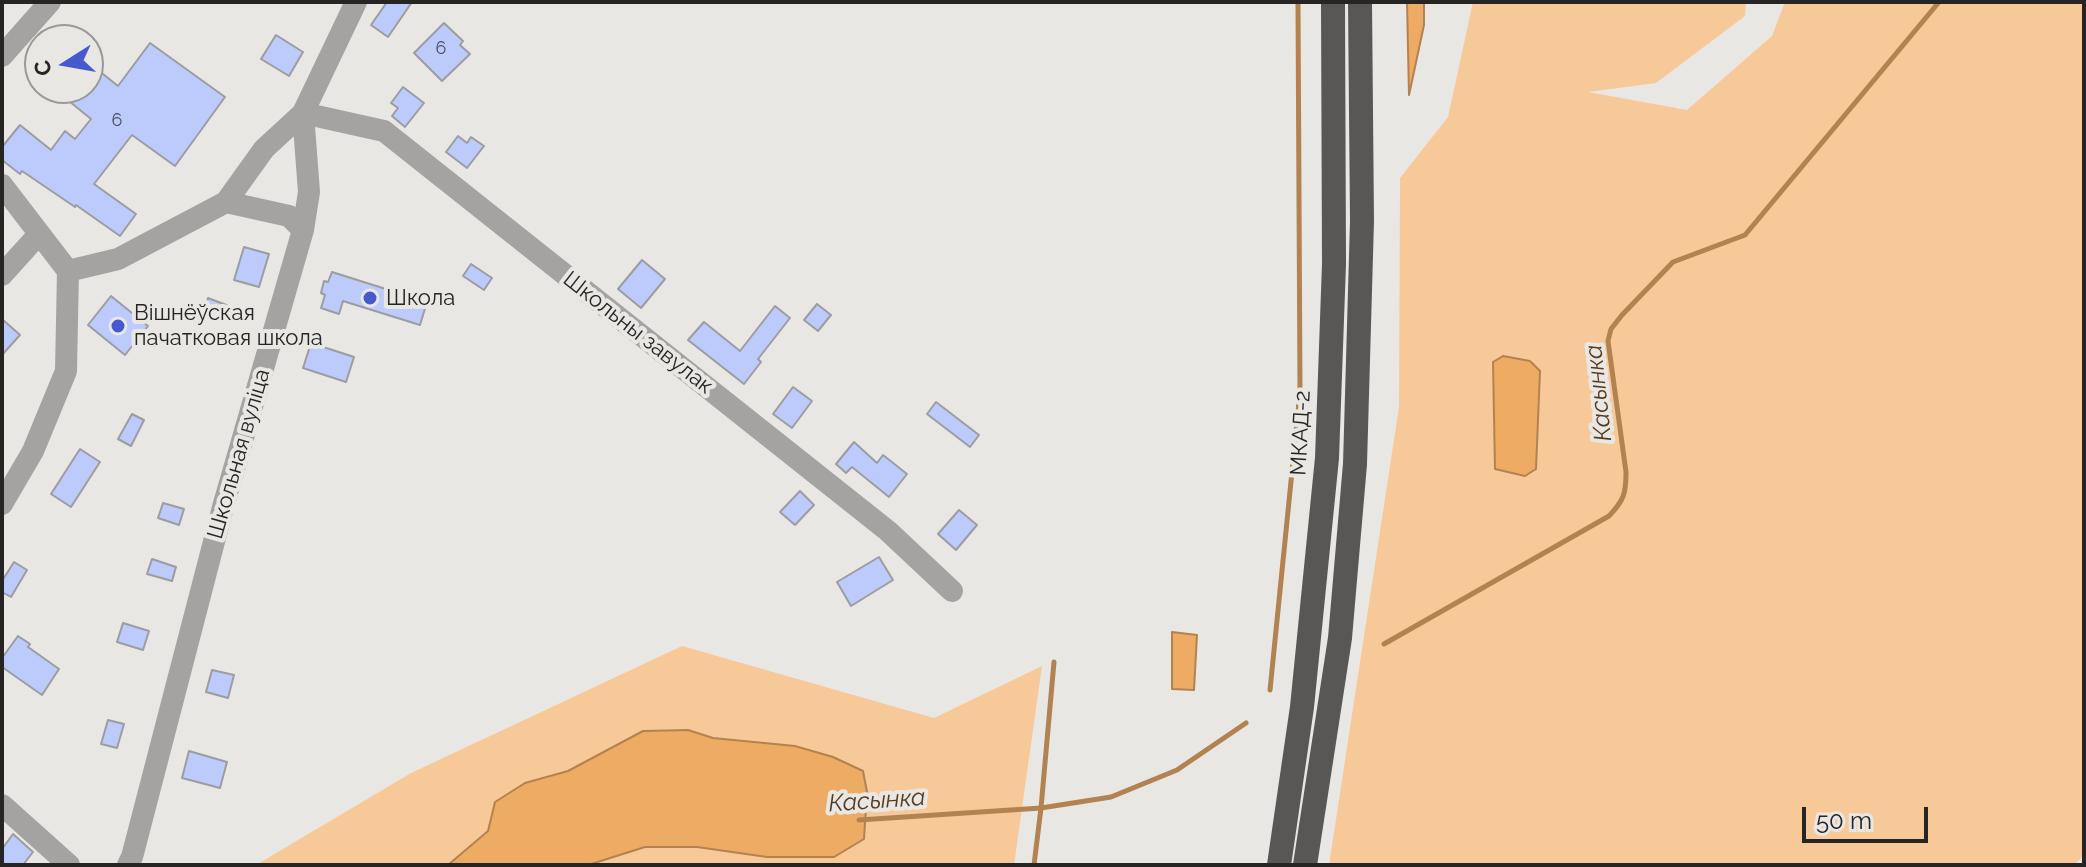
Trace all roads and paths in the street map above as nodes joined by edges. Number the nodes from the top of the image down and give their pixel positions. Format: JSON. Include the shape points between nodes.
{"nodes":[{"id":1,"x":50,"y":2,"type":"edge"},
{"id":2,"x":356,"y":2,"type":"edge"},
{"id":3,"x":1333,"y":2,"type":"edge"},
{"id":4,"x":1360,"y":2,"type":"edge"},
{"id":5,"x":2,"y":56,"type":"edge"},
{"id":6,"x":303,"y":113,"type":"junction"},
{"id":7,"x":2,"y":185,"type":"edge"},
{"id":8,"x":226,"y":202,"type":"junction"},
{"id":9,"x":303,"y":230,"type":"junction"},
{"id":10,"x":39,"y":234,"type":"junction"},
{"id":11,"x":68,"y":271,"type":"junction"},
{"id":12,"x":2,"y":275,"type":"edge"},
{"id":13,"x":2,"y":504,"type":"edge"},
{"id":14,"x":952,"y":591,"type":"dead end"},
{"id":15,"x":2,"y":805,"type":"edge"},
{"id":16,"x":57,"y":861,"type":"edge"},
{"id":17,"x":128,"y":865,"type":"edge"},
{"id":18,"x":1279,"y":865,"type":"edge"},
{"id":19,"x":1305,"y":865,"type":"edge"}],
"edges":[{"from":1,"to":5,"type":"street"},
{"from":2,"to":6,"type":"street","name":"Школьная вуліца"},
{"from":3,"to":18,"type":"highway","name":"МКАД-2","via":[[1334,264],[1327,458],[1302,707]]},
{"from":4,"to":19,"type":"highway","via":[[1362,221],[1355,464],[1340,638]]},
{"from":6,"to":8,"type":"street","via":[[264,149]]},
{"from":6,"to":9,"type":"street","name":"Школьная вуліца","via":[[309,192]]},
{"from":6,"to":14,"type":"street","name":"Школьны завулак","via":[[384,131],[888,531]]},
{"from":7,"to":10,"type":"street"},
{"from":8,"to":9,"type":"street","via":[[289,216]]},
{"from":8,"to":11,"type":"street","via":[[118,259]]},
{"from":9,"to":17,"type":"street","name":"Школьная вуліца"},
{"from":10,"to":11,"type":"street"},
{"from":10,"to":12,"type":"street"},
{"from":11,"to":13,"type":"street","via":[[66,371],[33,451]]},
{"from":15,"to":16,"type":"street"}]}
